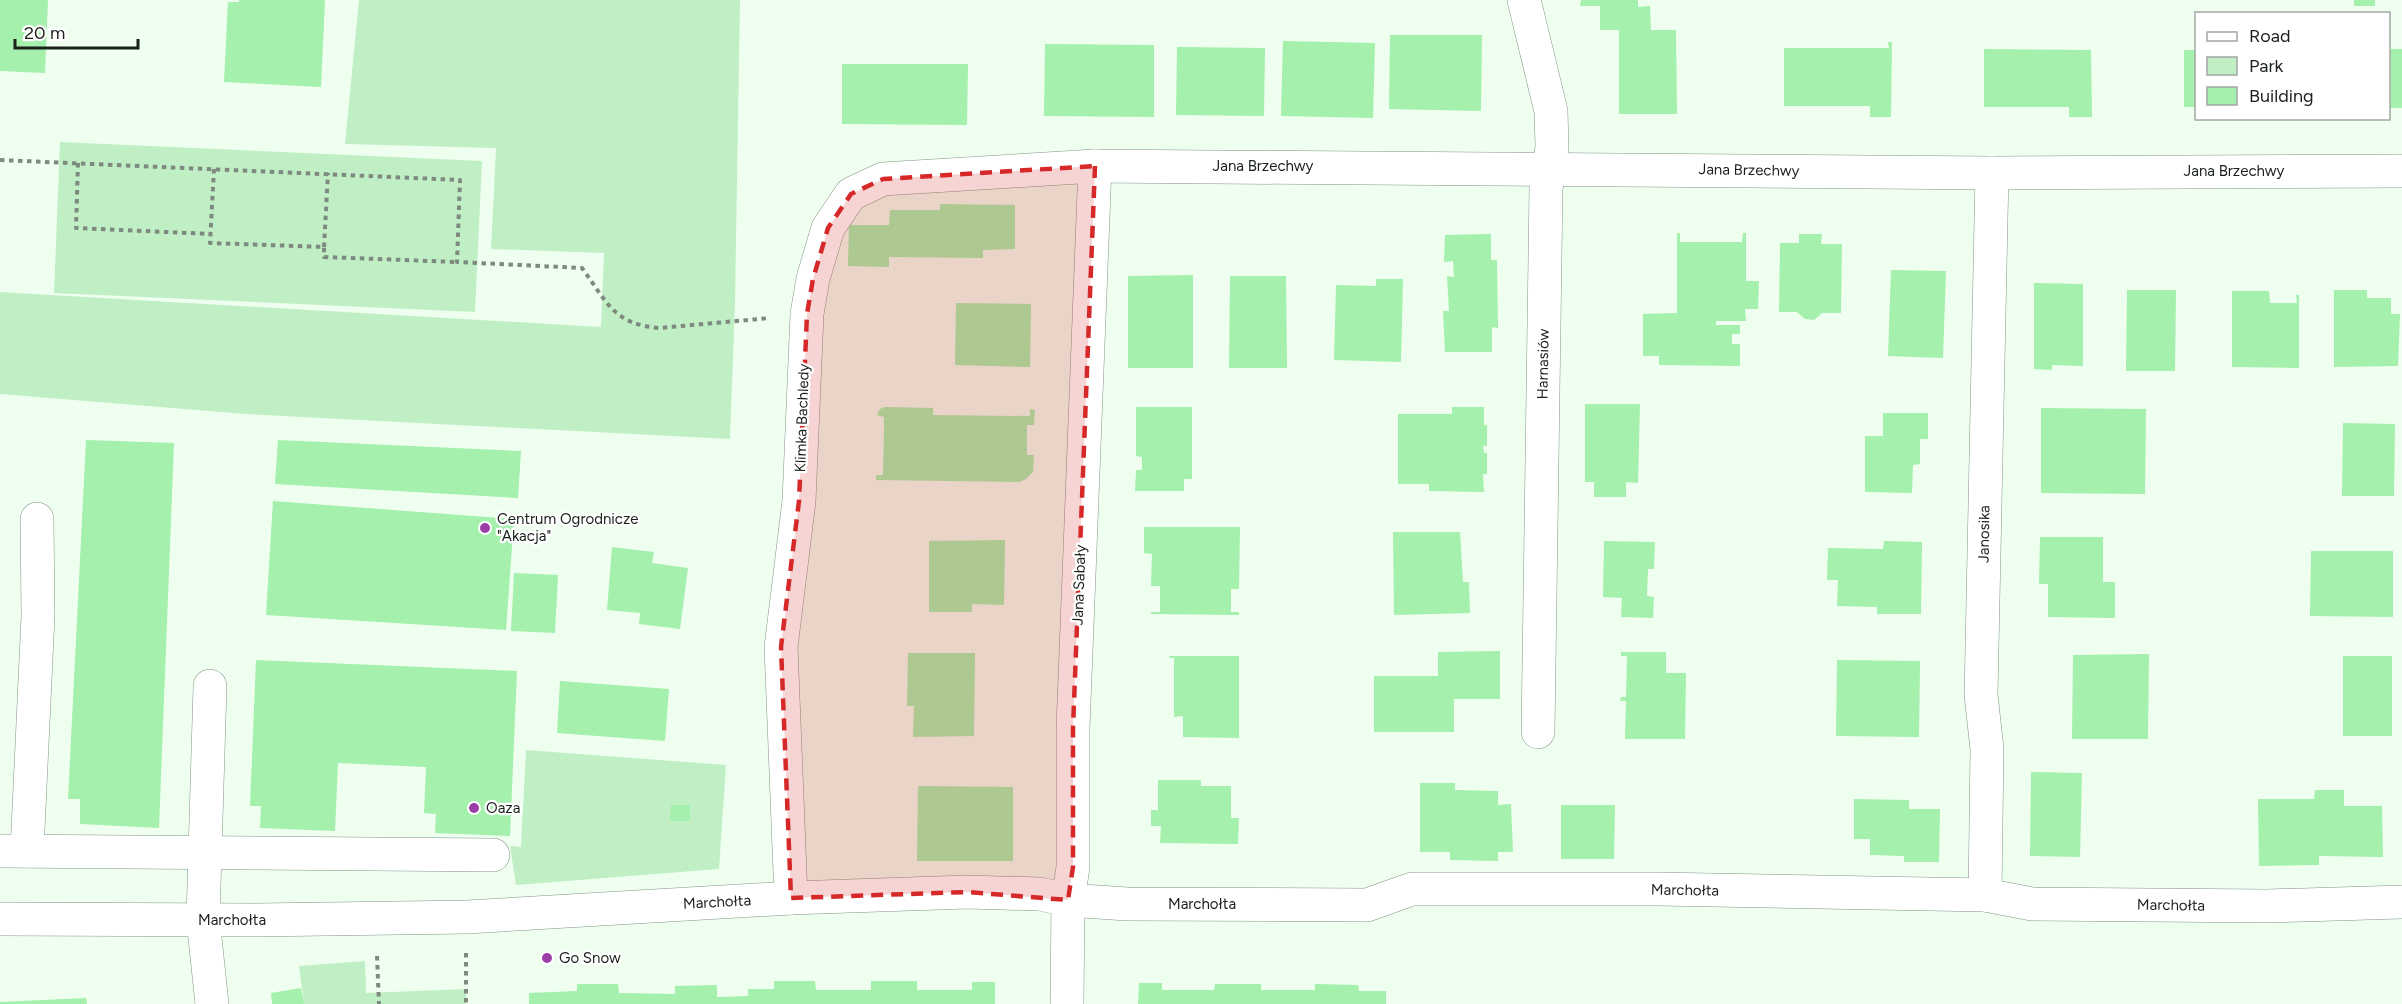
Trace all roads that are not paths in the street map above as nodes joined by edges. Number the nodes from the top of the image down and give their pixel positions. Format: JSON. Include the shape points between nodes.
{"nodes":[{"id":1,"x":1524,"y":0,"type":"edge"},
{"id":2,"x":1095,"y":166,"type":"junction"},
{"id":3,"x":1548,"y":168,"type":"junction"},
{"id":4,"x":2402,"y":171,"type":"edge"},
{"id":5,"x":1992,"y":173,"type":"junction"},
{"id":6,"x":37,"y":519,"type":"dead end"},
{"id":7,"x":210,"y":686,"type":"dead end"},
{"id":8,"x":1538,"y":732,"type":"dead end"},
{"id":9,"x":13,"y":851,"type":"edge"},
{"id":10,"x":205,"y":853,"type":"junction"},
{"id":11,"x":493,"y":855,"type":"dead end"},
{"id":12,"x":1985,"y":895,"type":"junction"},
{"id":13,"x":791,"y":898,"type":"junction"},
{"id":14,"x":1068,"y":900,"type":"junction"},
{"id":15,"x":2402,"y":902,"type":"edge"},
{"id":16,"x":0,"y":919,"type":"edge"},
{"id":17,"x":203,"y":920,"type":"junction"},
{"id":18,"x":212,"y":1004,"type":"edge"},
{"id":19,"x":1067,"y":1004,"type":"edge"}],
"edges":[{"from":1,"to":3,"type":"street","name":"Harnasiów","via":[[1551,111]]},
{"from":2,"to":3,"type":"street","name":"Jana Brzechwy"},
{"from":2,"to":13,"type":"street","name":"Klimka Bachledy","via":[[883,179],[851,194],[828,228],[807,314],[799,501],[782,647]]},
{"from":2,"to":14,"type":"street","name":"Jana Sabały","via":[[1074,718],[1073,867]]},
{"from":3,"to":5,"type":"street","name":"Jana Brzechwy"},
{"from":3,"to":8,"type":"street","name":"Harnasiów"},
{"from":4,"to":5,"type":"street","name":"Jana Brzechwy"},
{"from":5,"to":12,"type":"street","name":"Janosika","via":[[1981,695],[1987,749]]},
{"from":6,"to":9,"type":"street","via":[[38,616]]},
{"from":7,"to":10,"type":"street"},
{"from":9,"to":10,"type":"street"},
{"from":10,"to":11,"type":"street"},
{"from":10,"to":17,"type":"street"},
{"from":12,"to":14,"type":"street","name":"Marchołta","via":[[1412,889],[1367,904],[1127,904]]},
{"from":12,"to":15,"type":"street","name":"Marchołta","via":[[2032,904],[2267,906]]},
{"from":13,"to":14,"type":"street","name":"Marchołta","via":[[967,891],[1040,894]]},
{"from":13,"to":17,"type":"street","name":"Marchołta","via":[[467,917]]},
{"from":14,"to":19,"type":"street","name":"Jana Sabały"},
{"from":16,"to":17,"type":"street","name":"Marchołta"},
{"from":17,"to":18,"type":"street"}]}
